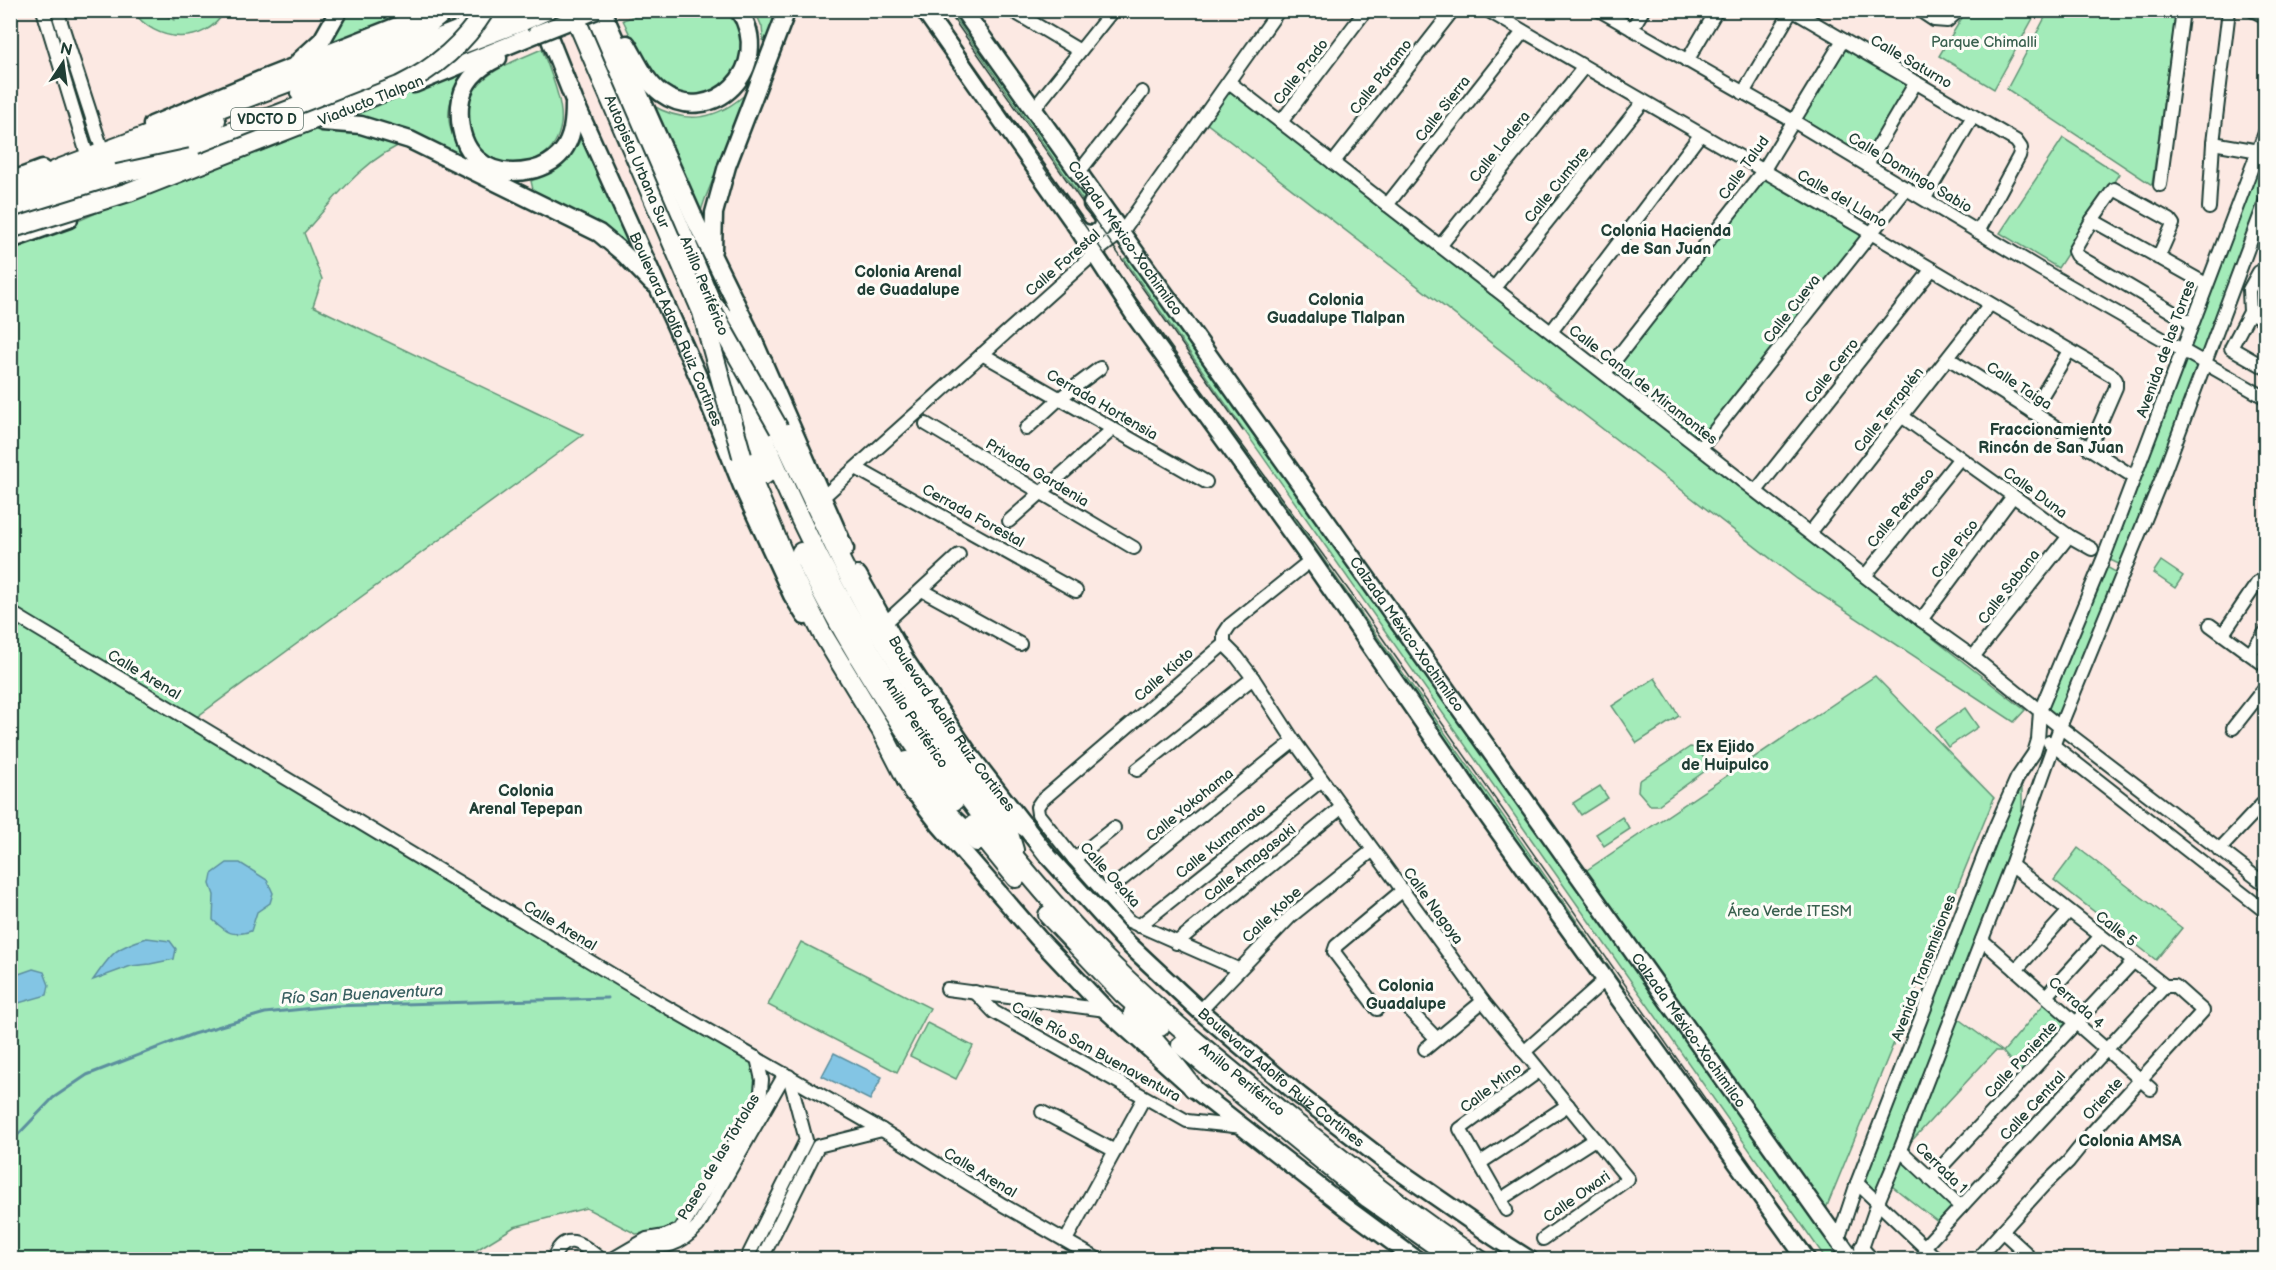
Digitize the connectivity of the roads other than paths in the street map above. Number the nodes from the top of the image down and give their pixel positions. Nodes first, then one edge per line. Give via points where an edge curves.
1 (43, 10) edge
2 (57, 10) edge
3 (339, 10) edge
4 (438, 10) edge
5 (446, 10) edge
6 (485, 10) edge
7 (547, 10) edge
8 (566, 10) edge
9 (572, 10) edge
10 (582, 10) edge
11 (739, 10) edge
12 (787, 10) edge
13 (924, 10) edge
14 (963, 10) edge
15 (1011, 10) edge
16 (1113, 10) edge
17 (1279, 10) edge
18 (1366, 10) edge
19 (1453, 10) edge
20 (1486, 10) edge
21 (1599, 10) edge
22 (1643, 10) edge
23 (1717, 10) edge
24 (1792, 10) edge
25 (1919, 10) edge
26 (1959, 10) edge
27 (2183, 10) edge
28 (2229, 10) edge
29 (2252, 10) edge
30 (598, 11) edge
31 (2265, 17) edge
32 (527, 23) edge
33 (1632, 29) junction
34 (1523, 32) junction
35 (1844, 40) junction
36 (1080, 51) junction
37 (1688, 61) junction
38 (1584, 67) junction
39 (288, 76) junction
40 (1229, 82) junction
41 (1916, 82) junction
42 (1142, 92) dead end
43 (1743, 93) junction
44 (574, 100) junction
45 (1643, 102) junction
46 (1033, 110) junction
47 (1973, 116) junction
48 (322, 122) junction
49 (1281, 122) junction
50 (1795, 122) junction
51 (2265, 130) edge
52 (1700, 135) junction
53 (2213, 142) junction
54 (94, 149) junction
55 (236, 149) junction
56 (2261, 151) edge
57 (1333, 163) junction
58 (1867, 165) junction
59 (116, 168) junction
60 (1763, 171) junction
61 (520, 172) junction
62 (1080, 173) junction
63 (12, 184) edge
64 (2160, 184) dead end
65 (1907, 188) junction
66 (528, 198) junction
67 (1925, 198) junction
68 (2265, 200) edge
69 (10, 204) edge
70 (110, 204) junction
71 (1387, 205) junction
72 (2209, 208) dead end
73 (10, 216) edge
74 (2092, 220) junction
75 (10, 230) edge
76 (1079, 230) junction
77 (1122, 232) junction
78 (1978, 232) junction
79 (1871, 233) junction
80 (10, 240) edge
81 (1440, 246) junction
82 (1095, 253) junction
83 (2158, 258) junction
84 (716, 262) junction
85 (1932, 269) junction
86 (2265, 275) edge
87 (2234, 282) junction
88 (2206, 284) junction
89 (1494, 288) junction
90 (2248, 290) junction
91 (666, 302) junction
92 (1990, 304) junction
93 (708, 308) junction
94 (2250, 312) junction
95 (2265, 321) edge
96 (2191, 323) junction
97 (1551, 332) junction
98 (2181, 349) junction
99 (2069, 351) junction
100 (982, 354) junction
101 (1948, 358) junction
102 (763, 362) junction
103 (2204, 362) junction
104 (1100, 368) dead end
105 (2265, 368) edge
106 (1605, 374) junction
107 (1060, 398) junction
108 (2265, 398) edge
109 (2032, 412) junction
110 (1903, 417) junction
111 (926, 424) dead end
112 (1026, 429) dead end
113 (1113, 429) junction
114 (1701, 448) junction
115 (2090, 449) junction
116 (1960, 458) junction
117 (856, 468) junction
118 (2134, 477) junction
119 (1206, 482) dead end
120 (1756, 491) junction
121 (1040, 492) junction
122 (2013, 496) junction
123 (822, 498) junction
124 (1009, 521) dead end
125 (1810, 533) junction
126 (2069, 536) junction
127 (1134, 548) dead end
128 (2092, 549) dead end
129 (959, 555) dead end
130 (1311, 560) junction
131 (1865, 576) junction
132 (2258, 582) dead end
133 (922, 590) junction
134 (1076, 591) dead end
135 (10, 612) edge
136 (1921, 620) junction
137 (885, 623) junction
138 (2210, 625) dead end
139 (2265, 631) edge
140 (2223, 634) junction
141 (1020, 644) dead end
142 (1224, 644) junction
143 (2250, 654) junction
144 (1973, 657) junction
145 (2265, 666) edge
146 (1253, 678) junction
147 (2265, 686) edge
148 (2040, 711) junction
149 (2060, 727) junction
150 (2234, 728) dead end
151 (881, 730) junction
152 (2038, 734) junction
153 (1294, 741) junction
154 (2053, 746) junction
155 (964, 765) junction
156 (2023, 769) junction
157 (1137, 770) dead end
158 (2042, 776) junction
159 (1322, 780) junction
160 (913, 792) junction
161 (2265, 800) edge
162 (1342, 807) junction
163 (1032, 820) junction
164 (1114, 828) dead end
165 (1373, 850) junction
166 (2219, 850) junction
167 (1007, 858) junction
168 (1074, 859) junction
169 (2011, 865) junction
170 (2265, 885) edge
171 (1403, 890) junction
172 (1105, 892) junction
173 (2069, 911) junction
174 (2265, 912) edge
175 (1139, 926) junction
176 (2101, 936) junction
177 (1982, 940) junction
178 (1176, 943) junction
179 (2133, 962) junction
180 (1238, 969) junction
181 (2016, 970) junction
182 (1606, 979) junction
183 (2165, 986) junction
184 (947, 989) dead end
185 (975, 992) junction
186 (1122, 993) junction
187 (2046, 996) junction
188 (1483, 1001) junction
189 (1377, 1009) dead end
190 (1106, 1010) junction
191 (1200, 1011) junction
192 (2203, 1011) joint
193 (1411, 1012) dead end
194 (2076, 1023) junction
195 (1437, 1039) junction
196 (1425, 1049) dead end
197 (2106, 1050) junction
198 (1524, 1052) junction
199 (757, 1058) junction
200 (1539, 1071) junction
201 (787, 1075) junction
202 (2140, 1080) junction
203 (1193, 1088) junction
204 (2151, 1089) dead end
205 (1144, 1098) junction
206 (1568, 1105) junction
207 (1042, 1112) dead end
208 (1245, 1128) junction
209 (882, 1130) junction
210 (1595, 1139) junction
211 (806, 1140) junction
212 (818, 1146) junction
213 (1116, 1150) junction
214 (1900, 1150) junction
215 (1480, 1163) junction
216 (794, 1164) junction
217 (807, 1170) junction
218 (1628, 1179) joint
219 (1930, 1179) junction
220 (1857, 1183) junction
221 (1878, 1202) junction
222 (1960, 1208) junction
223 (2002, 1231) junction
224 (1543, 1239) dead end
225 (1066, 1240) junction
226 (1838, 1240) junction
227 (634, 1247) junction
228 (1924, 1247) junction
229 (2026, 1254) dead end
230 (1857, 1255) edge
231 (553, 1260) edge
232 (602, 1260) edge
233 (611, 1260) edge
234 (746, 1260) edge
235 (760, 1260) edge
236 (1099, 1260) edge
237 (1417, 1260) edge
238 (1456, 1260) edge
239 (1480, 1260) edge
240 (1530, 1260) edge
241 (1808, 1260) edge
242 (1874, 1260) edge
243 (1938, 1260) edge
244 (1976, 1260) edge

1 - 54 street
2 - 54 street
3 - 39 main road via 322,40
4 - 39 main road
5 - 39 highway via 406,38
6 - 55 highway, bridge via 462,41 414,78
7 - 32 highway, Viaducto Tlalpan / VDCTO D, bridge
8 - 167 highway, Anillo Periférico via 769,483 816,583 882,699 938,779
9 - 93 highway, Autopista Urbana Sur, bridge
10 - 93 highway, Autopista Urbana Sur, bridge
11 - 30 main road via 750,51 746,70 729,91 693,103 673,99 653,86 620,33
12 - 84 main road via 720,190 713,224
13 - 76 main road
14 - 46 main road, Calzada México-Xochimilco
15 - 36 street
16 - 36 street
17 - 40 street, Calle Forestal
18 - 49 street, Calle Prado
19 - 57 street, Calle Páramo
20 - 34 street, Calle del Llano
21 - 33 street, Calle Domingo Sabio
22 - 33 street
23 - 37 street
24 - 35 street, Calle Saturno
24 - 43 street
25 - 26 street via 1934,20 1947,21
27 - 64 street
28 - 53 street
29 - 31 street
30 - 32 main road, Viaducto Tlalpan, bridge
30 - 84 main road, Boulevard Adolfo Ruiz Cortines
30 - 93 highway, Anillo Periférico
32 - 44 main road, Boulevard Adolfo Ruiz Cortines
32 - 48 main road, Viaducto Tlalpan
32 - 61 main road via 518,48 486,64 466,83 460,111 460,131 473,156 492,169
32 - 69 highway, Viaducto Tlalpan / VDCTO D
32 - 73 highway, Viaducto Tlalpan / VDCTO D
33 - 37 street, Calle Domingo Sabio
34 - 38 street, Calle del Llano
34 - 71 street, Calle Sierra
35 - 41 street, Calle Saturno
35 - 50 street, Calle Talud
36 - 46 street
37 - 43 street, Calle Domingo Sabio
38 - 45 street, Calle del Llano
38 - 81 street, Calle Ladera
39 - 54 main road
39 - 59 highway via 189,134
39 - 63 highway
40 - 49 street, Calle Canal de Miramontes
40 - 77 street, Calle Forestal
41 - 47 street, Calle Saturno
41 - 58 street
42 - 62 street
43 - 50 street, Calle Domingo Sabio
44 - 61 main road via 574,122 562,153 537,168
44 - 91 main road, Boulevard Adolfo Ruiz Cortines
45 - 52 street, Calle del Llano
45 - 89 street, Calle Cumbre
46 - 62 main road, Calzada México-Xochimilco
47 - 67 street
47 - 78 street, Calle Saturno via 2016,141 2021,148
48 - 66 main road via 361,125 410,140
48 - 70 main road, Viaducto Tlalpan
49 - 57 street, Calle Canal de Miramontes
50 - 58 street, Calle Domingo Sabio
50 - 60 street, Calle Talud
51 - 56 street, Avenida de las Torres
52 - 60 street, Calle del Llano
52 - 97 street
53 - 56 street
53 - 72 street
54 - 63 main road
55 - 59 highway, bridge
55 - 75 highway, bridge via 106,200
56 - 88 street, Avenida de las Torres
57 - 71 street, Calle Canal de Miramontes
58 - 65 street, Calle Domingo Sabio
59 - 69 highway
59 - 73 highway
60 - 79 street, Calle del Llano
60 - 106 street, Calle Talud
61 - 66 main road
62 - 76 main road via 1084,192 1103,222 1092,235
62 - 77 main road, Calzada México-Xochimilco
65 - 67 street, Calle Domingo Sabio
65 - 79 street, Calle Cueva
66 - 91 main road via 599,233 647,276
67 - 78 street, Calle Domingo Sabio
68 - 87 street
70 - 73 highway
70 - 80 main road, Viaducto Tlalpan
71 - 81 street, Calle Canal de Miramontes
74 - 83 street
74 - 83 street via 2111,191 2118,190 2173,224
74 - 96 street via 2074,250 2076,255
76 - 82 main road
77 - 82 street, Calle Forestal
77 - 226 main road, Calzada México-Xochimilco
78 - 98 street, Calle Domingo Sabio
79 - 85 street, Calle del Llano
79 - 114 street, Calle Cueva
81 - 89 street, Calle Canal de Miramontes
82 - 100 street, Calle Forestal
82 - 130 main road via 1135,316
83 - 88 street
84 - 102 main road, Boulevard Adolfo Ruiz Cortines
85 - 92 street, Calle del Llano
85 - 120 street, Calle Cerro
86 - 90 street via 2259,272
87 - 90 street
87 - 103 street
88 - 96 street, Avenida de las Torres
89 - 97 street, Calle Canal de Miramontes
90 - 94 street
91 - 160 main road, Boulevard Adolfo Ruiz Cortines via 792,595
92 - 99 street, Calle del Llano
92 - 101 street, Calle Terraplén
93 - 102 highway
93 - 151 highway, bridge via 742,456 791,572 822,633
93 - 155 highway, bridge via 790,450 870,616
93 - 167 highway, Anillo Periférico via 777,472 847,613 912,721
94 - 95 street
94 - 105 street via 2231,348
96 - 98 street, Avenida de las Torres
97 - 106 street, Calle Canal de Miramontes
98 - 103 street, Calle Domingo Sabio
98 - 118 street, Avenida de las Torres
99 - 109 street
99 - 115 street, Calle del Llano via 2116,380
100 - 107 street, Cerrada Hortensia
100 - 117 street, Calle Forestal
101 - 109 street, Calle Taiga
101 - 110 street, Calle Terraplén
102 - 123 main road, Boulevard Adolfo Ruiz Cortines
103 - 108 street, Calle Domingo Sabio
103 - 149 street via 2156,494
104 - 107 street
106 - 114 street, Calle Canal de Miramontes
107 - 112 street
107 - 113 street, Cerrada Hortensia
109 - 115 street, Calle Taiga
110 - 116 street, Calle Duna
110 - 125 street, Calle Terraplén
111 - 121 street, Privada Gardenia
113 - 119 street, Cerrada Hortensia
113 - 121 street
114 - 120 street, Calle Canal de Miramontes
115 - 118 street, Calle Taiga
116 - 122 street, Calle Duna
116 - 131 street, Calle Peñasco
117 - 123 street, Calle Forestal
117 - 134 street, Cerrada Forestal
118 - 148 street, Avenida de las Torres
120 - 125 street, Calle Canal de Miramontes
121 - 124 street
121 - 127 street, Privada Gardenia
122 - 126 street, Calle Duna
122 - 136 street, Calle Pico
123 - 137 main road, Boulevard Adolfo Ruiz Cortines via 850,561
125 - 131 street, Calle Canal de Miramontes
126 - 128 street, Calle Duna
126 - 144 street, Calle Sabana
129 - 133 street
130 - 142 street, Calle Kioto via 1230,625 1224,634
130 - 182 main road
131 - 136 street, Calle Canal de Miramontes
132 - 140 street
133 - 137 street
133 - 141 street
135 - 199 street, Calle Arenal via 640,992
136 - 144 street, Calle Canal de Miramontes
137 - 163 main road, Boulevard Adolfo Ruiz Cortines via 964,746
138 - 140 street
139 - 143 street
140 - 143 street
142 - 146 street, Calle Nagoya
142 - 163 street, Calle Kioto via 1041,801
143 - 145 street
144 - 148 street, Calle Canal de Miramontes
146 - 153 street, Calle Nagoya
146 - 157 street
147 - 150 street
148 - 149 street, Calle Canal de Miramontes
148 - 152 street, Avenida Transmisiones
149 - 154 street
149 - 166 street, Calle Canal de Miramontes
151 - 160 highway
151 - 167 highway via 946,812 976,841
152 - 154 street
152 - 156 street, Avenida Transmisiones via 2034,753
153 - 159 street, Calle Nagoya
153 - 172 street, Calle Yokohama
154 - 158 street
154 - 174 street
155 - 163 highway via 1002,807
155 - 167 highway via 1007,827 1012,841
156 - 158 street via 2033,767
156 - 220 street, Avenida Transmisiones via 2008,794
158 - 169 street
159 - 162 street, Calle Nagoya
159 - 175 street, Calle Kumamoto
160 - 190 main road, Boulevard Adolfo Ruiz Cortines via 1038,938
161 - 166 street
162 - 165 street, Calle Nagoya
162 - 178 street, Calle Amagasaki
163 - 168 street, Calle Osaka
163 - 191 main road, Boulevard Adolfo Ruiz Cortines via 1047,855 1123,939
164 - 168 street
165 - 171 street, Calle Nagoya
165 - 180 street, Calle Kobe via 1291,915
166 - 170 street, Calle Canal de Miramontes
167 - 186 highway, Anillo Periférico via 1066,936
167 - 239 highway, Anillo Periférico via 1110,963 1195,1041 1390,1197
168 - 172 street, Calle Osaka
169 - 173 street, Calle 5
169 - 177 street
171 - 188 street, Calle Nagoya
171 - 189 street via 1336,946 1334,952
172 - 175 street, Calle Osaka via 1129,921
173 - 176 street, Calle 5
173 - 181 street
175 - 178 street, Calle Osaka
176 - 179 street, Calle 5
176 - 187 street
177 - 181 street, Cerrada 4
177 - 214 street
178 - 180 street, Calle Osaka
179 - 183 street, Calle 5
179 - 194 street, Calle Poniente
180 - 191 street, Calle Kobe
181 - 187 street, Cerrada 4
182 - 198 street
182 - 241 main road
183 - 192 street, Calle 5 via 2175,986
183 - 197 street, Calle Central
184 - 185 street
185 - 190 street
185 - 205 street, Calle Río San Buenaventura via 994,1012
186 - 203 highway via 1138,1021
186 - 238 highway, Anillo Periférico via 1368,1198
187 - 194 street, Cerrada 4
188 - 195 street
188 - 198 street, Calle Nagoya
190 - 203 main road, Boulevard Adolfo Ruiz Cortines
191 - 240 main road, Boulevard Adolfo Ruiz Cortines via 1386,1162
192 - 202 street, Oriente
193 - 195 street
194 - 197 street, Cerrada 4
194 - 219 street, Calle Poniente
195 - 196 street
197 - 202 street, Cerrada 4
197 - 222 street, Calle Central
198 - 200 street, Calle Nagoya
199 - 201 street, Calle Arenal
199 - 227 street, Paseo de las Tórtolas via 762,1080 760,1102 680,1230
200 - 206 street, Calle Nagoya
200 - 215 street, Calle Mino via 1460,1129
201 - 209 street, Calle Arenal
201 - 211 street
201 - 227 street, Paseo de las Tórtolas via 698,1226 685,1240 669,1246
202 - 204 street, Cerrada 4
202 - 223 street, Oriente
203 - 208 main road, Boulevard Adolfo Ruiz Cortines
205 - 208 street, Calle Río San Buenaventura via 1187,1121
205 - 213 street
206 - 210 street, Calle Nagoya
206 - 215 street
207 - 213 street
208 - 237 main road, Boulevard Adolfo Ruiz Cortines
209 - 212 street
209 - 225 street, Calle Arenal
210 - 215 street via 1504,1204
210 - 218 street, Calle Nagoya
211 - 212 street via 811,1147
211 - 216 street
212 - 217 street
213 - 225 street
214 - 219 street, Cerrada 1
214 - 221 street
216 - 217 street via 802,1164
216 - 234 street
217 - 235 street
218 - 224 street, Calle Owari
219 - 222 street, Cerrada 1
220 - 221 street
220 - 226 street, Avenida Transmisiones
221 - 228 street
221 - 230 street
222 - 228 street, Calle Central
223 - 229 street
223 - 244 street, Oriente
225 - 236 street, Calle Arenal
226 - 230 main road, Calzada México-Xochimilco
227 - 233 street, Paseo de las Tórtolas
228 - 243 street
230 - 242 street
231 - 232 street via 558,1248 568,1241 585,1246

